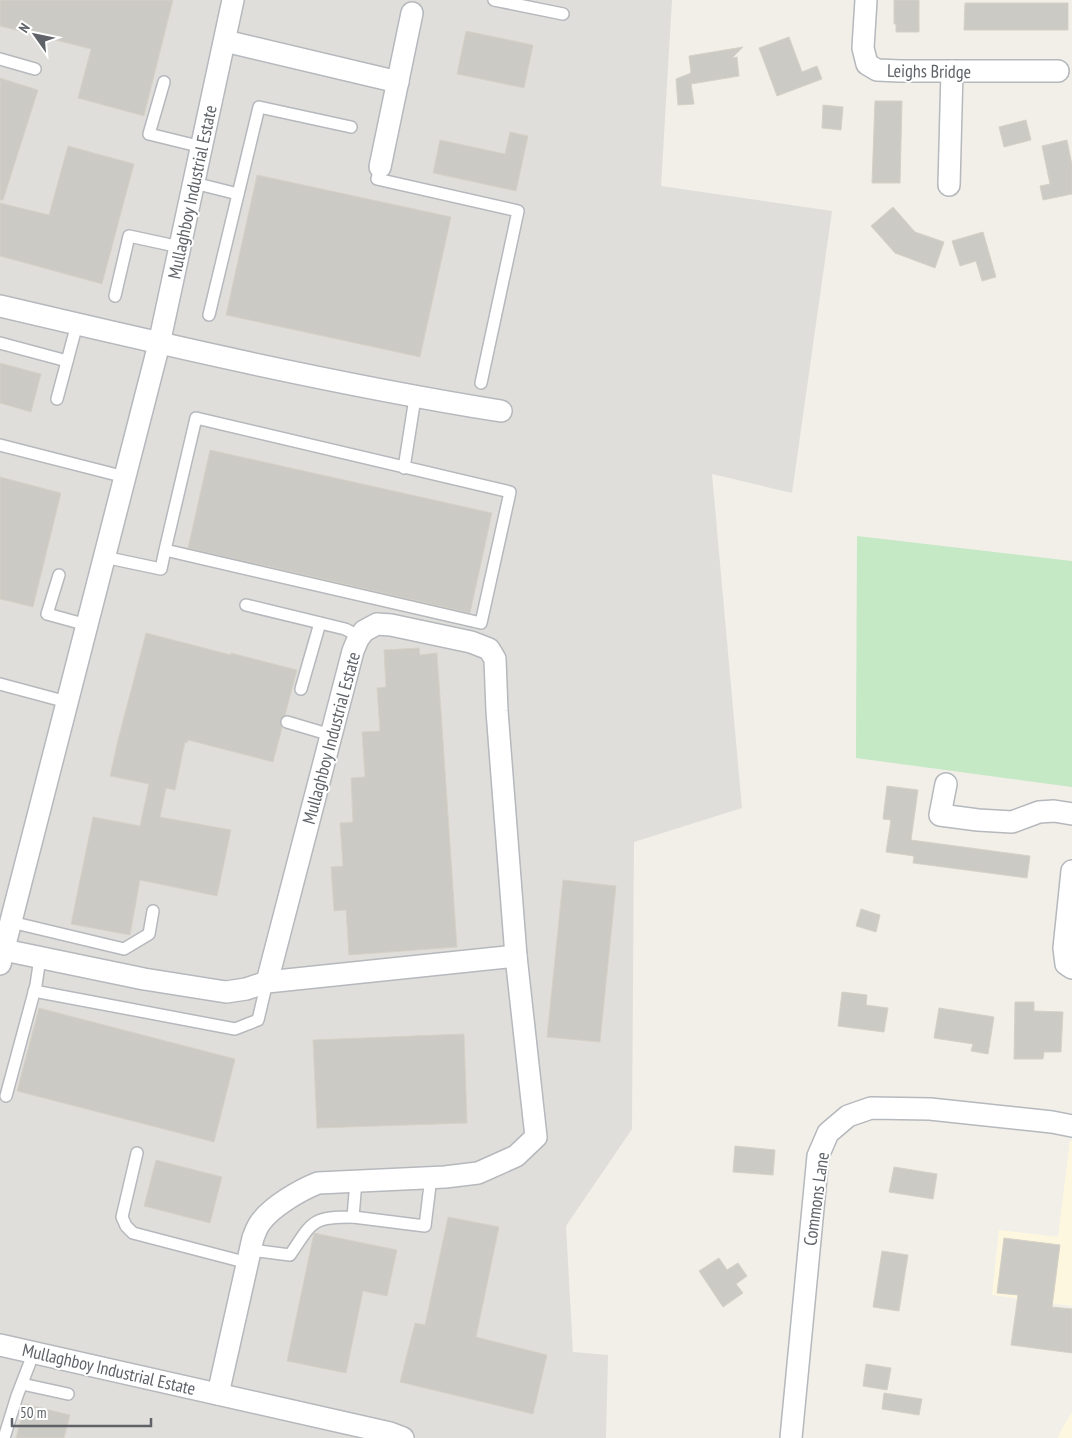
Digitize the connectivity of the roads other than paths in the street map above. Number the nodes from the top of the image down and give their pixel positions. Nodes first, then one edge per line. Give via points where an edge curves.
1 (233, 0) edge
2 (494, 0) edge
3 (866, 0) edge
4 (414, 6) edge
5 (562, 14) dead end
6 (225, 41) junction
7 (0, 59) edge
8 (36, 69) dead end
9 (952, 71) junction
10 (1058, 71) dead end
11 (164, 82) dead end
12 (398, 82) junction
13 (351, 127) dead end
14 (202, 147) junction
15 (380, 166) joint
16 (194, 183) junction
17 (950, 185) dead end
18 (238, 194) junction
19 (180, 247) junction
20 (115, 296) dead end
21 (0, 306) edge
22 (209, 315) dead end
23 (77, 324) junction
24 (0, 343) edge
25 (159, 344) junction
26 (67, 361) junction
27 (481, 383) dead end
28 (57, 398) dead end
29 (415, 398) junction
30 (502, 412) dead end
31 (0, 445) edge
32 (404, 468) junction
33 (125, 477) junction
34 (165, 550) junction
35 (104, 557) junction
36 (59, 574) dead end
37 (246, 605) dead end
38 (320, 623) junction
39 (87, 625) junction
40 (359, 636) junction
41 (0, 684) edge
42 (302, 689) dead end
43 (67, 702) junction
44 (287, 722) dead end
45 (332, 735) junction
46 (946, 784) dead end
47 (1072, 814) edge
48 (1072, 871) edge
49 (153, 911) dead end
50 (11, 922) junction
51 (516, 956) junction
52 (2, 957) edge
53 (40, 958) junction
54 (1072, 968) edge
55 (267, 982) junction
56 (34, 991) junction
57 (6, 1096) dead end
58 (1062, 1124) edge
59 (137, 1153) dead end
60 (431, 1178) junction
61 (356, 1181) junction
62 (353, 1217) junction
63 (249, 1256) junction
64 (0, 1345) edge
65 (34, 1352) junction
66 (22, 1384) junction
67 (68, 1394) dead end
68 (218, 1394) junction
69 (4, 1438) edge
70 (403, 1438) edge
71 (791, 1438) edge

1 - 6 street, Mullaghboy Industrial Estate
2 - 5 lane
3 - 9 street, Leighs Bridge via 863,48 867,64 877,70 900,72
4 - 12 street
6 - 12 street
6 - 14 street, Mullaghboy Industrial Estate
7 - 8 lane
9 - 10 street, Leighs Bridge
9 - 17 street
11 - 14 lane via 150,134
12 - 15 street
13 - 18 lane via 259,107
14 - 16 street, Mullaghboy Industrial Estate
15 - 27 lane via 376,178 518,211
16 - 18 lane
16 - 19 street, Mullaghboy Industrial Estate
18 - 22 lane
19 - 20 lane via 129,236
19 - 25 street, Mullaghboy Industrial Estate
21 - 23 street
23 - 25 street
23 - 26 lane
24 - 26 lane
25 - 29 street
25 - 33 street, Mullaghboy Industrial Estate
26 - 28 lane
29 - 30 street
29 - 32 lane
31 - 33 lane
32 - 34 lane via 196,418
32 - 34 lane via 510,492 481,622
33 - 35 street, Mullaghboy Industrial Estate
34 - 35 lane via 161,569
35 - 39 street, Mullaghboy Industrial Estate
36 - 39 lane via 47,614
37 - 38 lane
38 - 40 lane
38 - 42 lane
39 - 43 street, Mullaghboy Industrial Estate
40 - 45 street, Mullaghboy Industrial Estate
40 - 51 street, Mullaghboy Industrial Estate via 377,624 391,625 471,642 489,649 494,659
41 - 43 lane
43 - 50 street, Mullaghboy Industrial Estate
44 - 45 lane
45 - 55 street, Mullaghboy Industrial Estate
46 - 47 street via 940,815 1012,822 1039,812
48 - 54 street via 1064,948 1066,964
49 - 50 lane via 149,934 124,949
50 - 52 street, Mullaghboy Industrial Estate
51 - 55 street, Mullaghboy Industrial Estate
51 - 60 street, Mullaghboy Industrial Estate via 536,1137 516,1156 478,1173
52 - 53 street, Mullaghboy Industrial Estate
53 - 55 street, Mullaghboy Industrial Estate via 226,992
53 - 56 lane
55 - 56 lane via 258,1020 234,1029
56 - 57 lane
58 - 71 street, Commons Lane via 930,1109 871,1108 848,1116 828,1132 818,1156
59 - 63 lane via 122,1217 126,1226 134,1233
60 - 61 street, Mullaghboy Industrial Estate
60 - 62 lane via 425,1226
61 - 62 lane
61 - 63 street, Mullaghboy Industrial Estate via 318,1183 278,1205 260,1223
62 - 63 lane via 327,1217 310,1225 290,1255
63 - 68 street, Mullaghboy Industrial Estate
64 - 65 street, Mullaghboy Industrial Estate
65 - 66 lane
65 - 68 street, Mullaghboy Industrial Estate
66 - 67 lane
66 - 69 lane
68 - 70 street, Mullaghboy Industrial Estate

